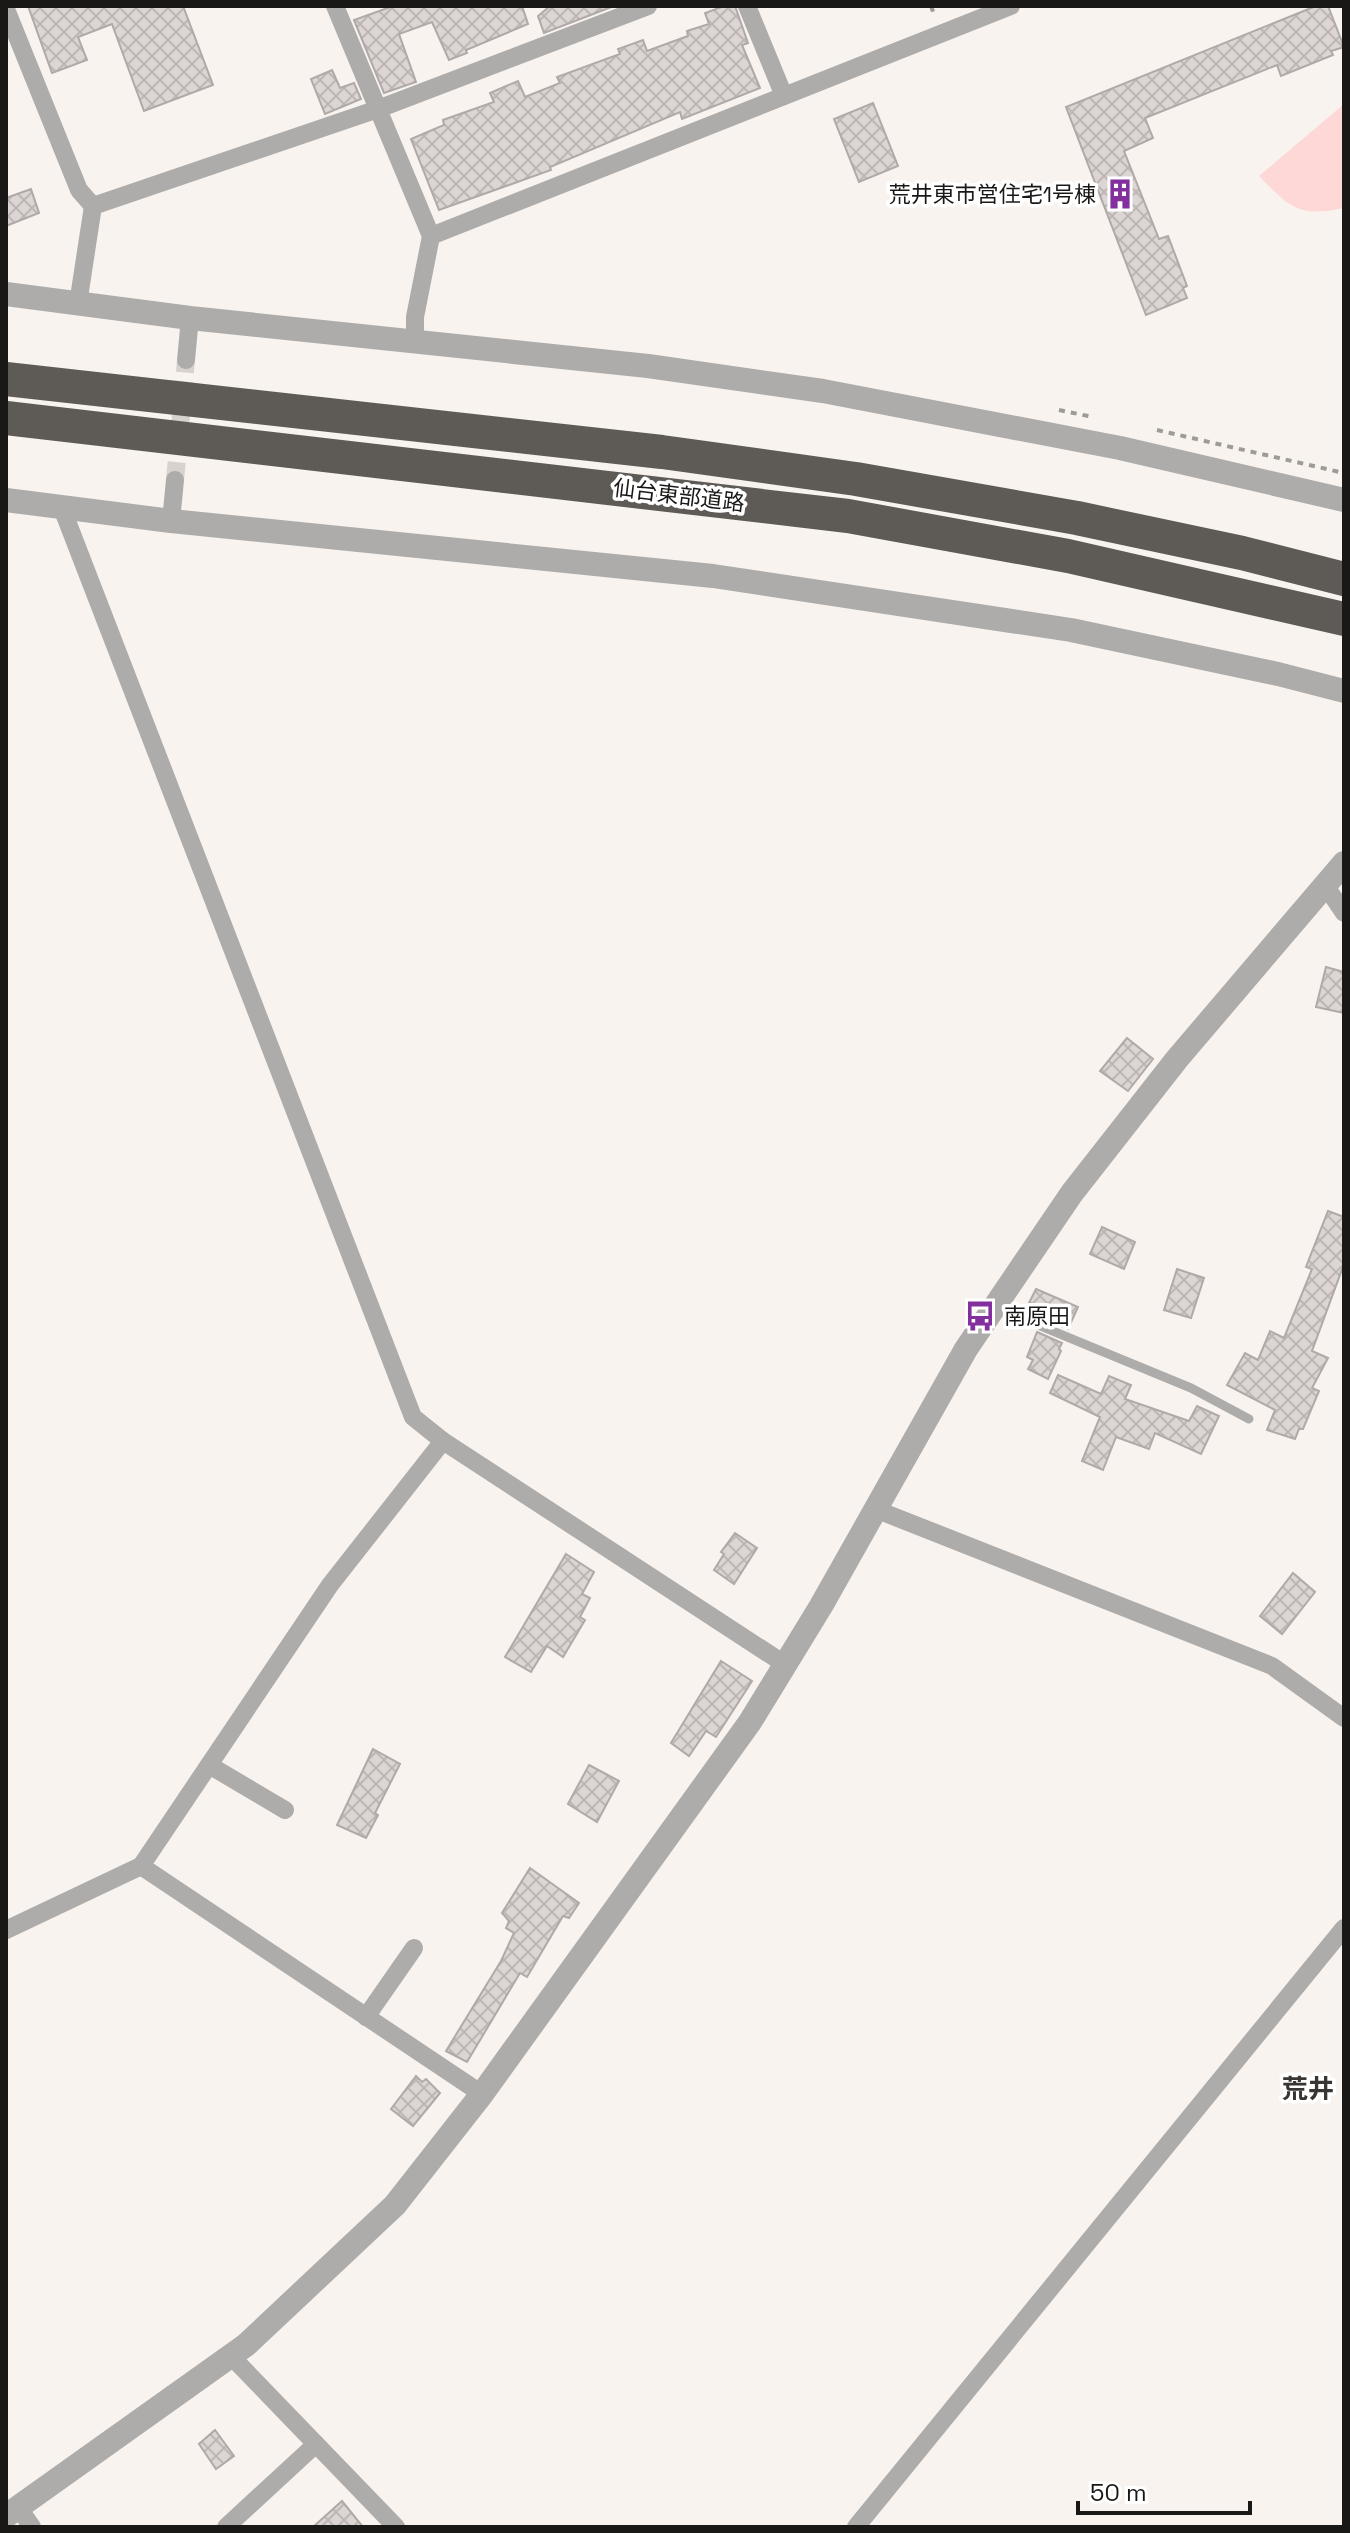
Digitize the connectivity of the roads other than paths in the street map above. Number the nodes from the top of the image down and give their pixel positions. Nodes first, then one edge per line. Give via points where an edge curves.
1 (335, 6) edge
2 (648, 6) edge
3 (747, 6) edge
4 (1011, 6) edge
5 (6, 9) edge
6 (784, 96) junction
7 (378, 109) junction
8 (93, 206) junction
9 (431, 236) junction
10 (6, 294) edge
11 (78, 304) junction
12 (190, 318) junction
13 (415, 341) junction
14 (186, 360) tunnel mouth
15 (6, 379) edge
16 (6, 418) edge
17 (175, 480) tunnel mouth
18 (6, 500) edge
19 (1344, 500) edge
20 (62, 508) junction
21 (171, 521) junction
22 (1344, 579) edge
23 (1344, 619) edge
24 (1344, 691) edge
25 (1344, 863) edge
26 (1325, 885) junction
27 (1344, 913) edge
28 (994, 1307) junction
29 (1249, 1419) dead end
30 (443, 1441) junction
31 (875, 1509) junction
32 (786, 1665) junction
33 (1344, 1718) edge
34 (209, 1765) junction
35 (285, 1810) dead end
36 (141, 1866) junction
37 (1344, 1928) edge
38 (6, 1930) edge
39 (414, 1948) dead end
40 (366, 2017) junction
41 (482, 2094) junction
42 (231, 2356) junction
43 (316, 2444) junction
44 (12, 2512) edge
45 (32, 2527) edge
46 (226, 2527) edge
47 (396, 2527) edge
48 (856, 2527) edge

1 - 7 street
2 - 7 street
3 - 6 street
4 - 6 street
5 - 8 street via 79,190
6 - 9 street
7 - 8 street
7 - 9 street
8 - 11 street
9 - 13 street
10 - 11 street
11 - 12 street
12 - 13 street
12 - 14 street
13 - 19 street via 823,391 1120,448
15 - 22 highway, 仙台東部道路 via 662,452 856,479 1077,518
16 - 23 highway, 仙台東部道路 via 848,516 1068,556
17 - 21 street
18 - 20 street
20 - 21 street
20 - 30 street via 413,1417
21 - 24 street via 728,578 1071,630
25 - 26 street
26 - 27 street
26 - 28 street via 1125,1123
28 - 29 lane via 1191,1388
28 - 31 street
30 - 32 street
30 - 34 street via 330,1585
31 - 32 street
31 - 33 street via 1272,1666
32 - 41 street
34 - 35 street
34 - 36 street
36 - 38 street
36 - 40 street
37 - 48 street
39 - 40 street
40 - 41 street
41 - 42 street via 395,2205
42 - 43 street
42 - 44 street
43 - 46 street
43 - 47 street
44 - 45 street

